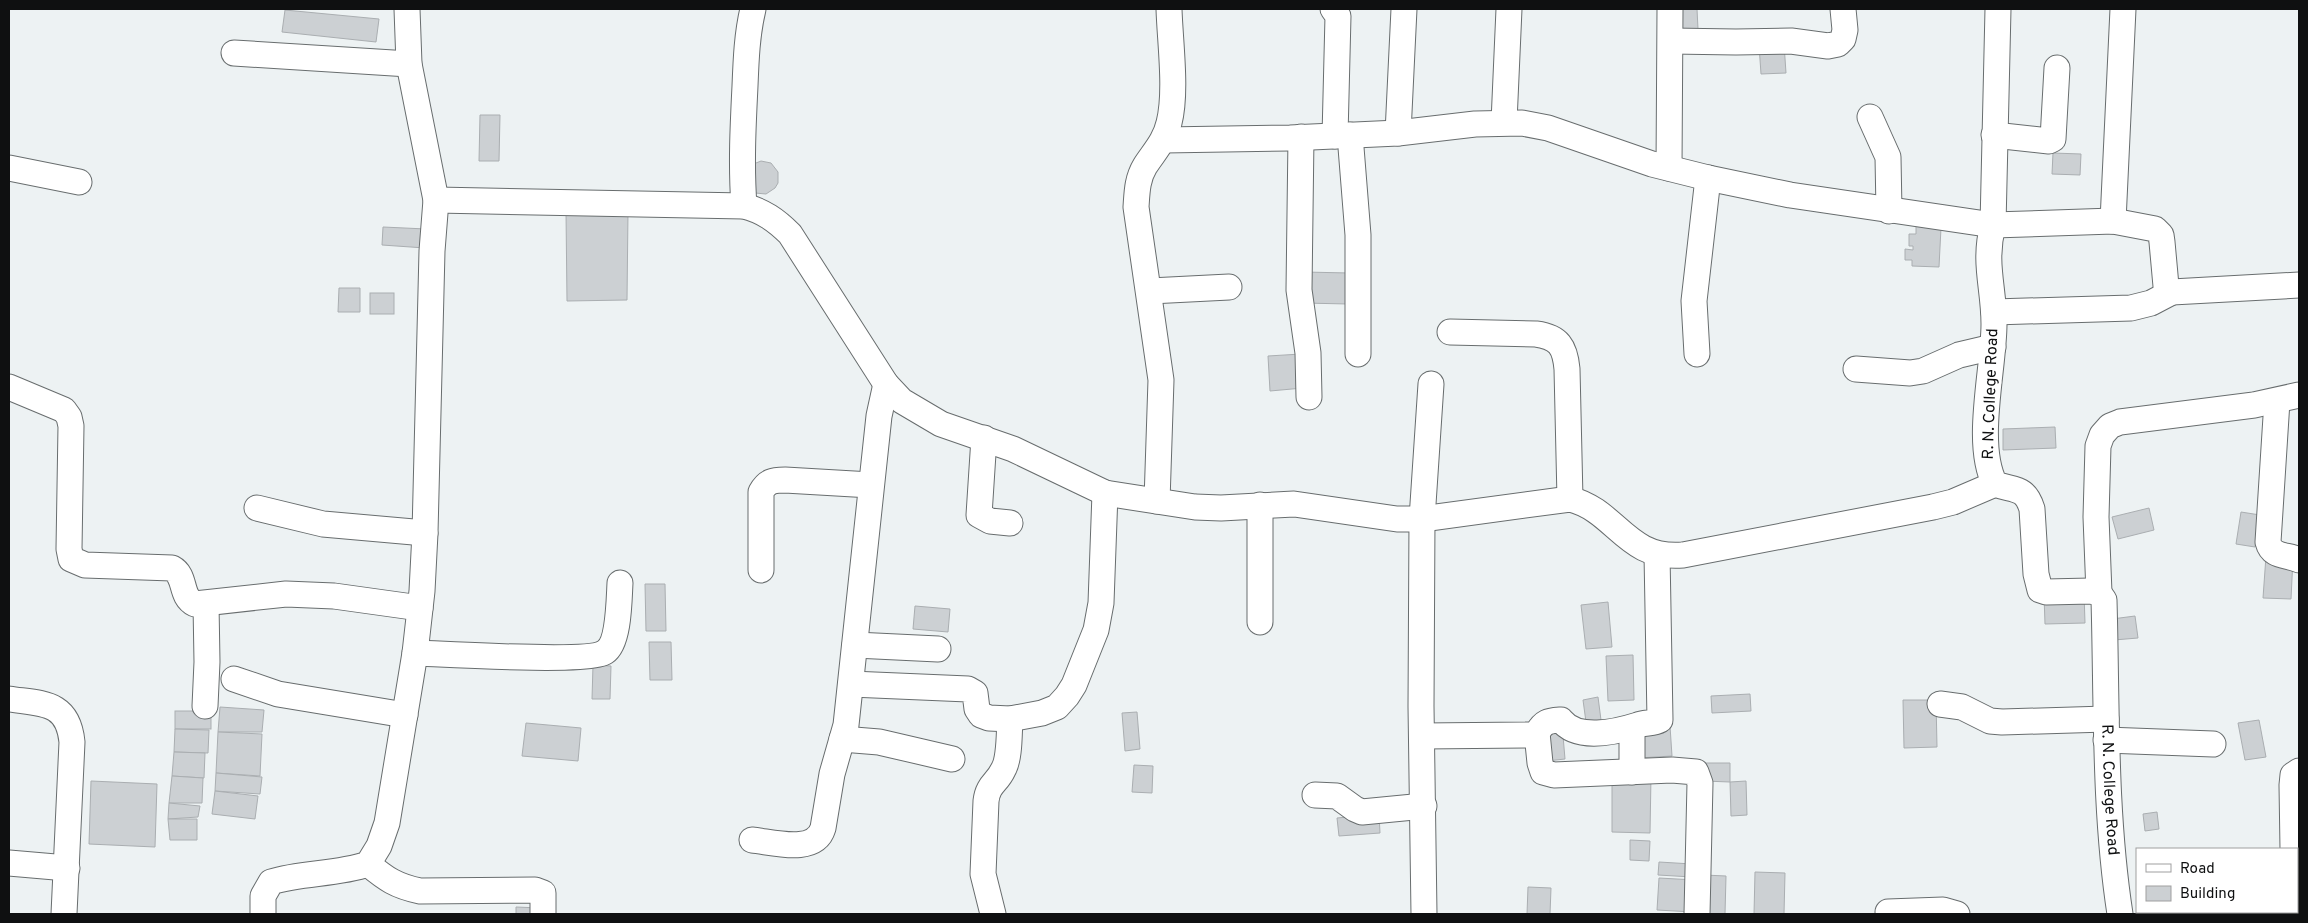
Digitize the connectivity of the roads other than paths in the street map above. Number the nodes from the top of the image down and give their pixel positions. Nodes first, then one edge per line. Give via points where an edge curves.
1 (407, 9) edge
2 (753, 9) edge
3 (1169, 9) edge
4 (1334, 9) edge
5 (1404, 9) edge
6 (1509, 9) edge
7 (1670, 9) edge
8 (1843, 9) edge
9 (1998, 9) edge
10 (2124, 9) edge
11 (1670, 40) junction
12 (234, 53) dead end
13 (409, 64) junction
14 (2056, 68) dead end
15 (1870, 117) dead end
16 (1504, 122) junction
17 (1398, 133) junction
18 (1342, 135) junction
19 (1994, 135) junction
20 (1301, 137) junction
21 (1164, 140) junction
22 (9, 168) edge
23 (1669, 168) junction
24 (1708, 178) junction
25 (79, 182) dead end
26 (436, 200) junction
27 (744, 206) junction
28 (1889, 211) junction
29 (2113, 221) junction
30 (1993, 225) junction
31 (2299, 285) edge
32 (1229, 287) dead end
33 (1150, 292) junction
34 (2172, 292) junction
35 (1994, 312) junction
36 (1450, 332) dead end
37 (1993, 348) junction
38 (1358, 354) dead end
39 (1697, 354) dead end
40 (1856, 369) dead end
41 (886, 384) junction
42 (1431, 384) dead end
43 (9, 387) edge
44 (1309, 397) dead end
45 (2288, 398) edge
46 (984, 438) junction
47 (1995, 484) junction
48 (871, 485) junction
49 (1105, 493) junction
50 (1570, 499) junction
51 (1157, 501) junction
52 (1260, 505) junction
53 (257, 508) dead end
54 (1422, 519) junction
55 (1010, 523) dead end
56 (425, 533) junction
57 (1657, 554) junction
58 (2299, 560) edge
59 (761, 570) dead end
60 (620, 583) dead end
61 (2099, 593) junction
62 (206, 604) junction
63 (420, 608) junction
64 (1260, 622) dead end
65 (855, 645) junction
66 (938, 649) dead end
67 (415, 653) junction
68 (234, 679) dead end
69 (851, 684) junction
70 (9, 699) edge
71 (1940, 704) dead end
72 (205, 706) dead end
73 (405, 715) junction
74 (1010, 719) junction
75 (1632, 728) junction
76 (2106, 729) junction
77 (1537, 733) junction
78 (1422, 736) junction
79 (842, 739) junction
80 (2213, 744) dead end
81 (952, 759) dead end
82 (2299, 771) edge
83 (1632, 772) junction
84 (1315, 795) dead end
85 (1424, 806) junction
86 (752, 840) dead end
87 (2293, 848) edge
88 (9, 863) edge
89 (368, 864) junction
90 (66, 868) junction
91 (1888, 912) dead end
92 (64, 914) edge
93 (263, 914) edge
94 (543, 914) edge
95 (993, 914) edge
96 (1424, 914) edge
97 (1697, 914) edge
98 (1957, 914) edge
99 (2120, 914) edge

1 - 13 street
2 - 27 street via 747,38 742,138
3 - 21 street via 1172,91 1170,122
4 - 18 street via 1338,16
5 - 17 street
6 - 16 street
7 - 11 street
8 - 11 street via 1843,39 1828,46 1791,41
9 - 19 street, R. N. College Road
10 - 29 street
11 - 23 street
12 - 13 street
13 - 26 street
14 - 19 street via 2053,139
15 - 28 street via 1888,157
16 - 17 street
16 - 23 street via 1548,128
17 - 18 street
18 - 20 street
18 - 38 street via 1358,235
19 - 30 street, R. N. College Road
20 - 21 street
20 - 44 street via 1299,290 1308,353
21 - 33 street via 1144,168 1137,186 1138,229
22 - 25 street
23 - 24 street
24 - 28 street
24 - 39 street via 1694,301
26 - 27 street
26 - 56 street
27 - 41 street via 762,211 790,234
28 - 30 street
29 - 30 street
29 - 34 street via 2155,229 2161,235 2166,286
30 - 35 street, R. N. College Road via 1987,257
31 - 34 street
32 - 33 street
33 - 51 street via 1161,380
34 - 35 street via 2151,304 2131,308
35 - 37 street, R. N. College Road
36 - 50 street via 1536,334 1549,336 1560,344 1567,369
37 - 40 street via 1959,355 1916,372
37 - 47 street, R. N. College Road via 1986,446 1990,474
41 - 46 street via 902,401 919,412 941,424
41 - 48 street via 878,416
42 - 54 street
43 - 62 street via 64,410 69,417 71,559 85,565 172,568 180,576 188,600
45 - 58 street via 2268,542 2274,553
45 - 61 street via 2120,422 2102,434 2098,446 2096,517
46 - 49 street
46 - 55 street via 979,515 990,521
47 - 57 street via 1933,507 1683,555
47 - 61 street, R. N. College Road via 2017,489 2029,500 2040,590
48 - 59 street via 785,480 766,483 761,492
48 - 65 street
49 - 51 street
49 - 74 street via 1101,603 1089,650 1074,685 1058,707 1042,714
50 - 54 street
50 - 57 street via 1583,502 1633,543
51 - 52 street via 1212,507
52 - 54 street via 1294,504 1380,518
52 - 64 street
53 - 56 street via 323,524
54 - 78 street
56 - 63 street
57 - 75 street via 1660,720
60 - 67 street via 615,633 612,645 605,653 554,656
61 - 76 street, R. N. College Road via 2104,600
62 - 63 street via 286,594 334,596
62 - 72 street
63 - 67 street
65 - 66 street
65 - 69 street
67 - 73 street
68 - 73 street via 278,694
69 - 74 street via 968,688 975,693 981,715
69 - 79 street
70 - 90 street via 53,706 71,727
71 - 76 street via 1962,706 1990,721
73 - 89 street via 387,823
74 - 95 street via 1006,764 990,786 986,801 983,874
75 - 77 street via 1575,732 1561,720 1542,724
75 - 83 street
76 - 80 street
76 - 99 street, R. N. College Road via 2112,855
77 - 78 street
77 - 83 street via 1544,772 1554,775
78 - 85 street
79 - 81 street via 879,742
79 - 86 street via 821,836 805,844
82 - 87 street via 2293,775 2292,785
83 - 97 street via 1696,772 1700,783
84 - 85 street via 1337,796 1362,812
85 - 96 street
88 - 90 street
89 - 93 street via 350,870 289,876 271,882 263,896
89 - 94 street via 388,881 420,891 535,890 542,893
90 - 92 street
91 - 98 street via 1943,910

